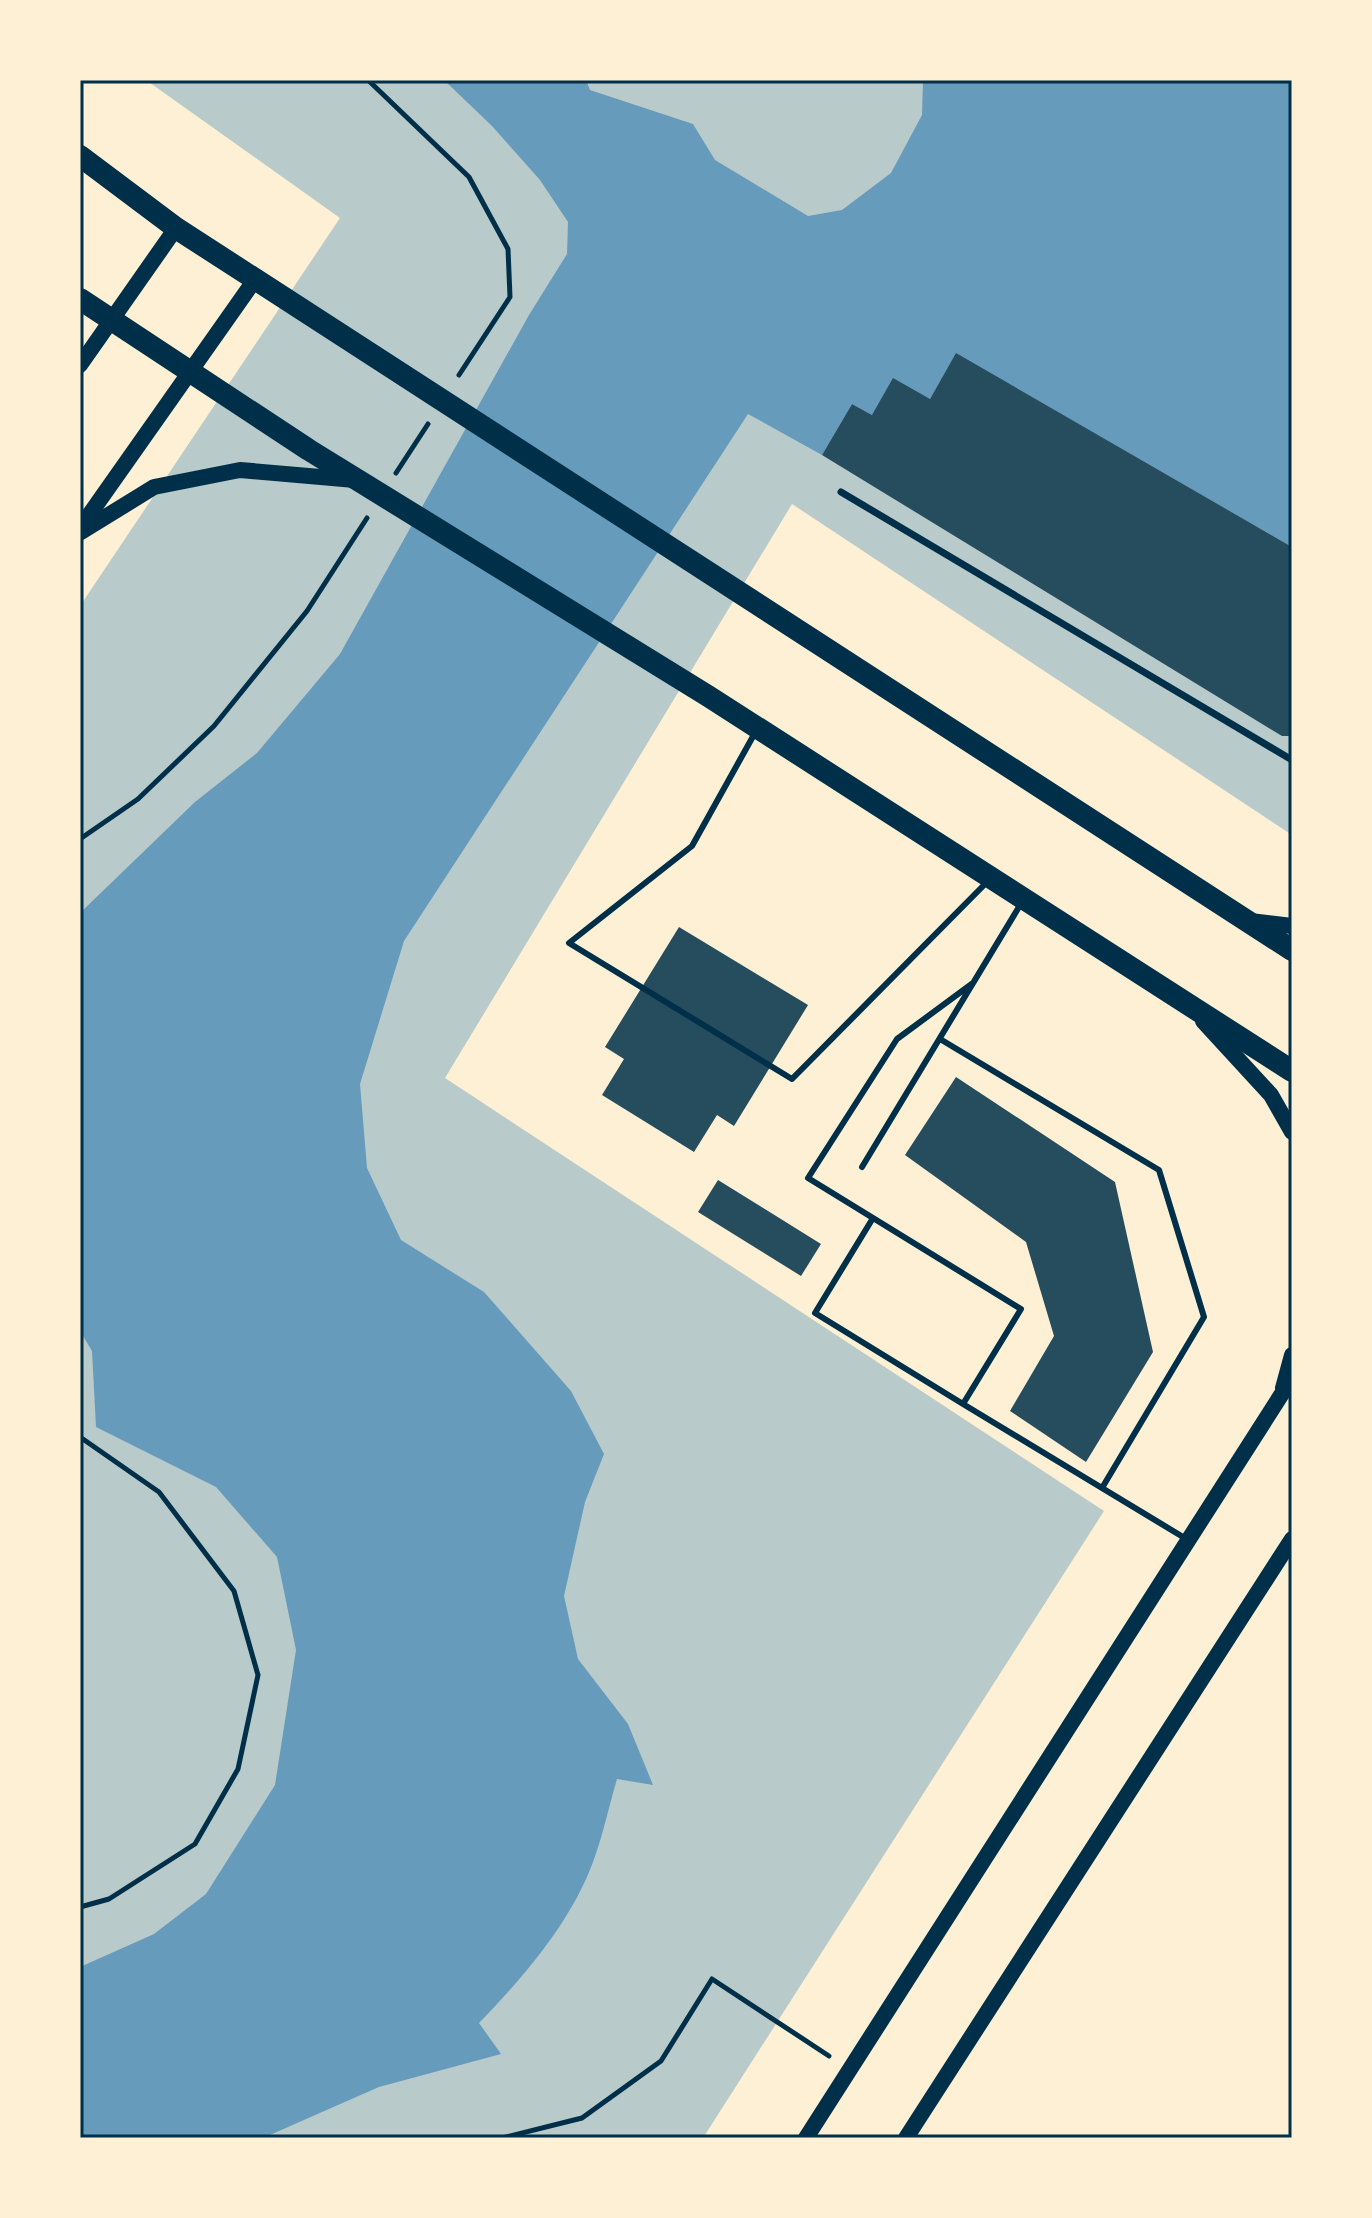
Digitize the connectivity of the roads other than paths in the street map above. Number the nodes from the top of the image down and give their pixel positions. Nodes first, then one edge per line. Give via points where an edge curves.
1 (80, 156) edge
2 (176, 228) junction
3 (256, 278) junction
4 (80, 299) edge
5 (110, 322) junction
6 (80, 365) edge
7 (189, 373) junction
8 (357, 480) junction
9 (841, 492) dead end
10 (80, 530) edge
11 (758, 728) junction
12 (1292, 760) edge
13 (991, 878) junction
14 (1024, 899) junction
15 (1247, 920) junction
16 (1292, 926) edge
17 (1292, 950) edge
18 (973, 983) junction
19 (1185, 1002) junction
20 (940, 1039) junction
21 (1292, 1071) edge
22 (1292, 1132) edge
23 (862, 1167) dead end
24 (873, 1218) junction
25 (1292, 1355) edge
26 (1292, 1378) edge
27 (1281, 1396) junction
28 (963, 1404) junction
29 (1102, 1488) junction
30 (1292, 1539) edge
31 (1189, 1541) junction
32 (806, 2138) edge
33 (906, 2138) edge

1 - 2 highway
2 - 3 highway
2 - 5 main road
3 - 7 main road
3 - 15 highway
4 - 5 highway
5 - 6 main road
5 - 7 highway
7 - 8 highway
7 - 10 main road
8 - 10 main road via 240,470 154,487
8 - 11 highway
9 - 12 street
11 - 13 highway
11 - 13 lane via 692,846 569,943 792,1079
13 - 14 highway
14 - 18 lane
14 - 19 highway
15 - 16 main road
15 - 17 highway
18 - 20 lane
18 - 24 lane via 897,1039 808,1178
19 - 21 highway
19 - 22 main road via 1271,1095
20 - 23 lane
20 - 29 lane via 1159,1170 1204,1317
24 - 28 lane via 1021,1309
24 - 28 lane via 815,1313
25 - 27 main road
26 - 27 main road
27 - 31 main road
28 - 29 lane
29 - 31 lane
30 - 33 main road
31 - 32 main road

